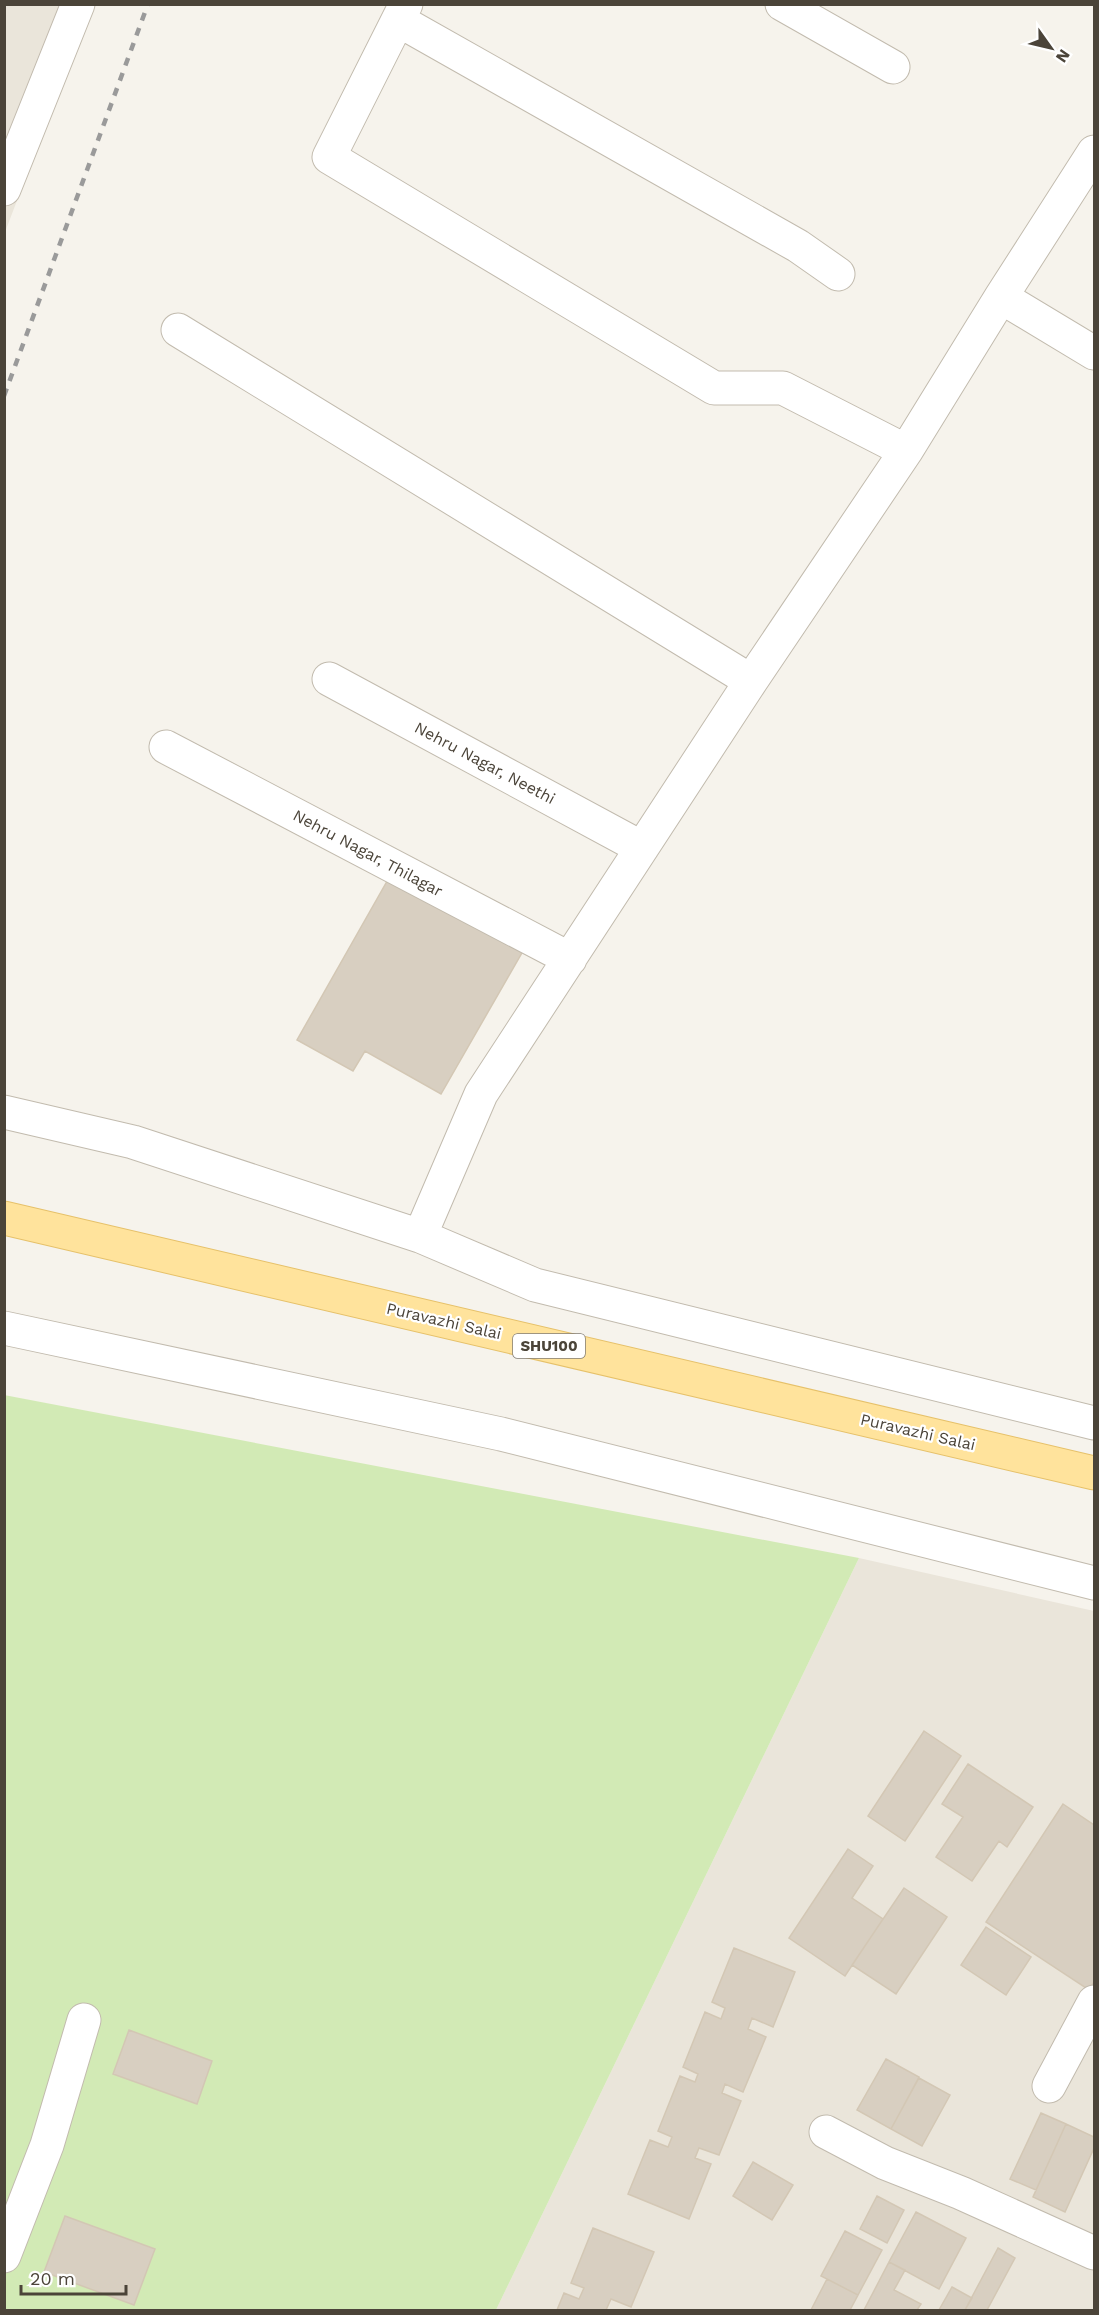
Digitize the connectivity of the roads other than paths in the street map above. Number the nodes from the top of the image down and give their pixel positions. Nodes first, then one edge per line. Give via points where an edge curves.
1 (78, 4) edge
2 (782, 4) edge
3 (402, 12) edge
4 (893, 67) dead end
5 (1095, 152) edge
6 (4, 189) edge
7 (838, 274) dead end
8 (1000, 297) junction
9 (178, 330) dead end
10 (1095, 353) edge
11 (906, 451) junction
12 (328, 679) dead end
13 (751, 681) junction
14 (166, 747) dead end
15 (642, 848) junction
16 (570, 959) junction
17 (4, 1112) edge
18 (4, 1218) edge
19 (420, 1236) junction
20 (4, 1328) edge
21 (1095, 1424) edge
22 (1095, 1473) edge
23 (1095, 1583) edge
24 (1095, 2002) edge
25 (84, 2020) dead end
26 (1049, 2086) dead end
27 (826, 2132) dead end
28 (1095, 2253) edge
29 (4, 2256) edge

1 - 6 street
2 - 4 street
3 - 7 street via 798,246
3 - 11 street via 330,158 714,388 783,388
5 - 8 street
8 - 10 street
8 - 11 street
9 - 13 street
11 - 13 street
12 - 15 street, Nehru Nagar, Neethi
13 - 15 street
14 - 16 street, Nehru Nagar, Thilagar
15 - 16 street
16 - 19 street via 481,1094
17 - 19 street via 133,1142
18 - 22 main road, Puravazhi Salai / SHU100
19 - 21 street via 535,1286
20 - 23 street via 501,1434
24 - 26 street
25 - 29 street via 47,2145
27 - 28 street via 885,2163

